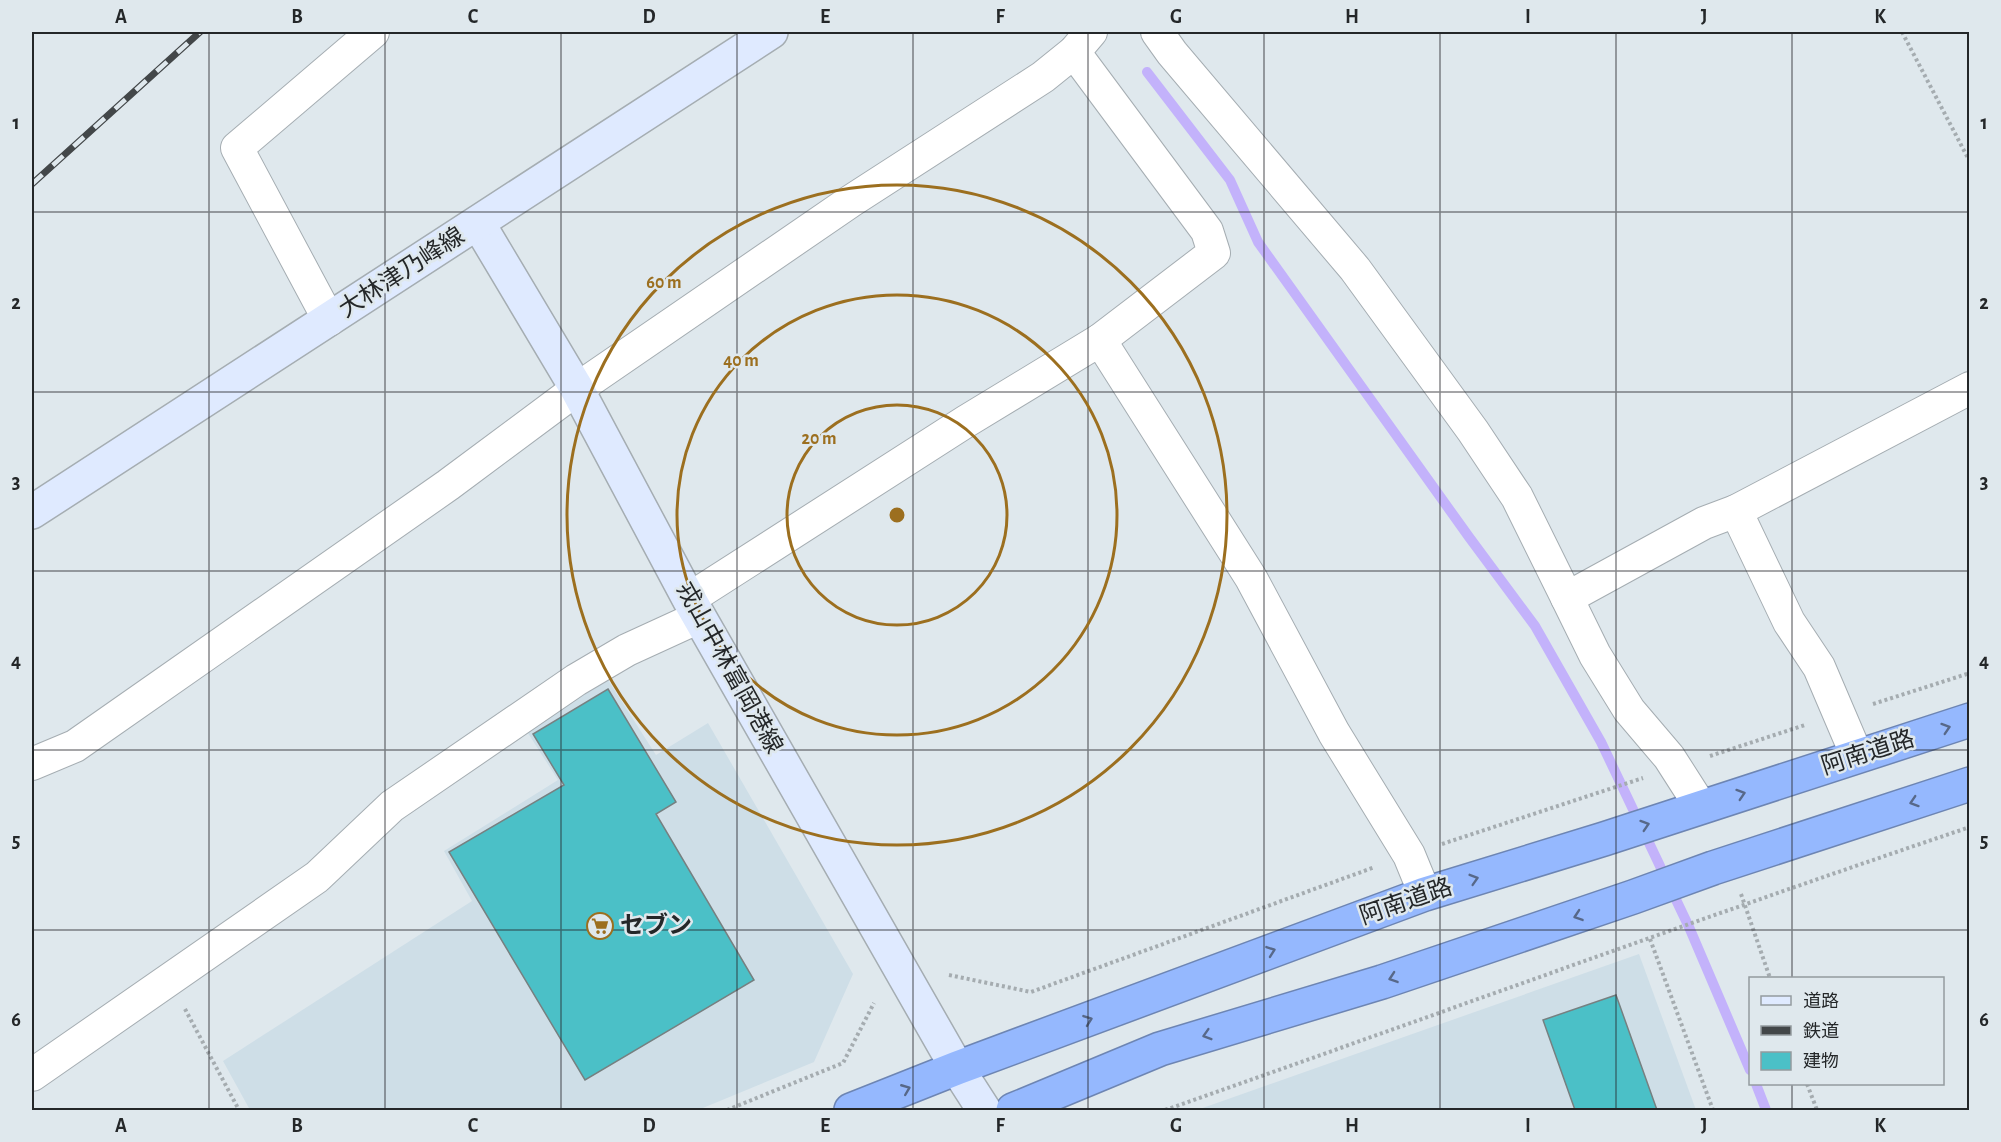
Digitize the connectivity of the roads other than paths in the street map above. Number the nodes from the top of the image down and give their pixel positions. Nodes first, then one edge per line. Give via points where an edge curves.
1 (373, 32) edge
2 (771, 32) edge
3 (1157, 32) edge
4 (1082, 42) edge
5 (478, 223) junction
6 (329, 320) junction
7 (1100, 340) junction
8 (1970, 388) edge
9 (577, 389) junction
10 (1736, 511) junction
11 (32, 512) edge
12 (1567, 598) junction
13 (694, 608) junction
14 (1970, 720) edge
15 (1857, 756) junction
16 (32, 764) edge
17 (1970, 784) edge
18 (1693, 810) junction
19 (1425, 894) junction
20 (957, 1068) junction
21 (32, 1076) edge
22 (851, 1110) edge
23 (984, 1110) edge
24 (1013, 1110) edge

1 - 6 street via 237,148
2 - 5 main road, 大林津乃峰線
3 - 12 street via 1355,269 1466,422 1517,497
4 - 7 street via 1207,231 1214,254
4 - 9 street via 1043,77 851,201
5 - 6 main road, 大林津乃峰線
5 - 9 main road, 戎山中林富岡港線
6 - 11 main road, 大林津乃峰線
7 - 13 street via 965,422
7 - 19 street via 1251,578 1334,733 1409,855
8 - 10 street
9 - 13 main road, 戎山中林富岡港線
9 - 16 street via 448,485 75,746
10 - 12 street via 1704,523
10 - 15 street via 1789,622 1819,667
12 - 18 street via 1595,655 1629,710 1669,757
13 - 20 main road, 戎山中林富岡港線
13 - 21 street via 576,680 392,806 317,877
15 -> 14 highway, 阿南道路
18 -> 15 highway, 阿南道路
17 -> 24 highway via 1382,982 1160,1049
19 -> 18 highway, 阿南道路
20 -> 19 highway, 阿南道路
22 -> 20 highway, 阿南道路
20 - 23 main road, 戎山中林富岡港線

